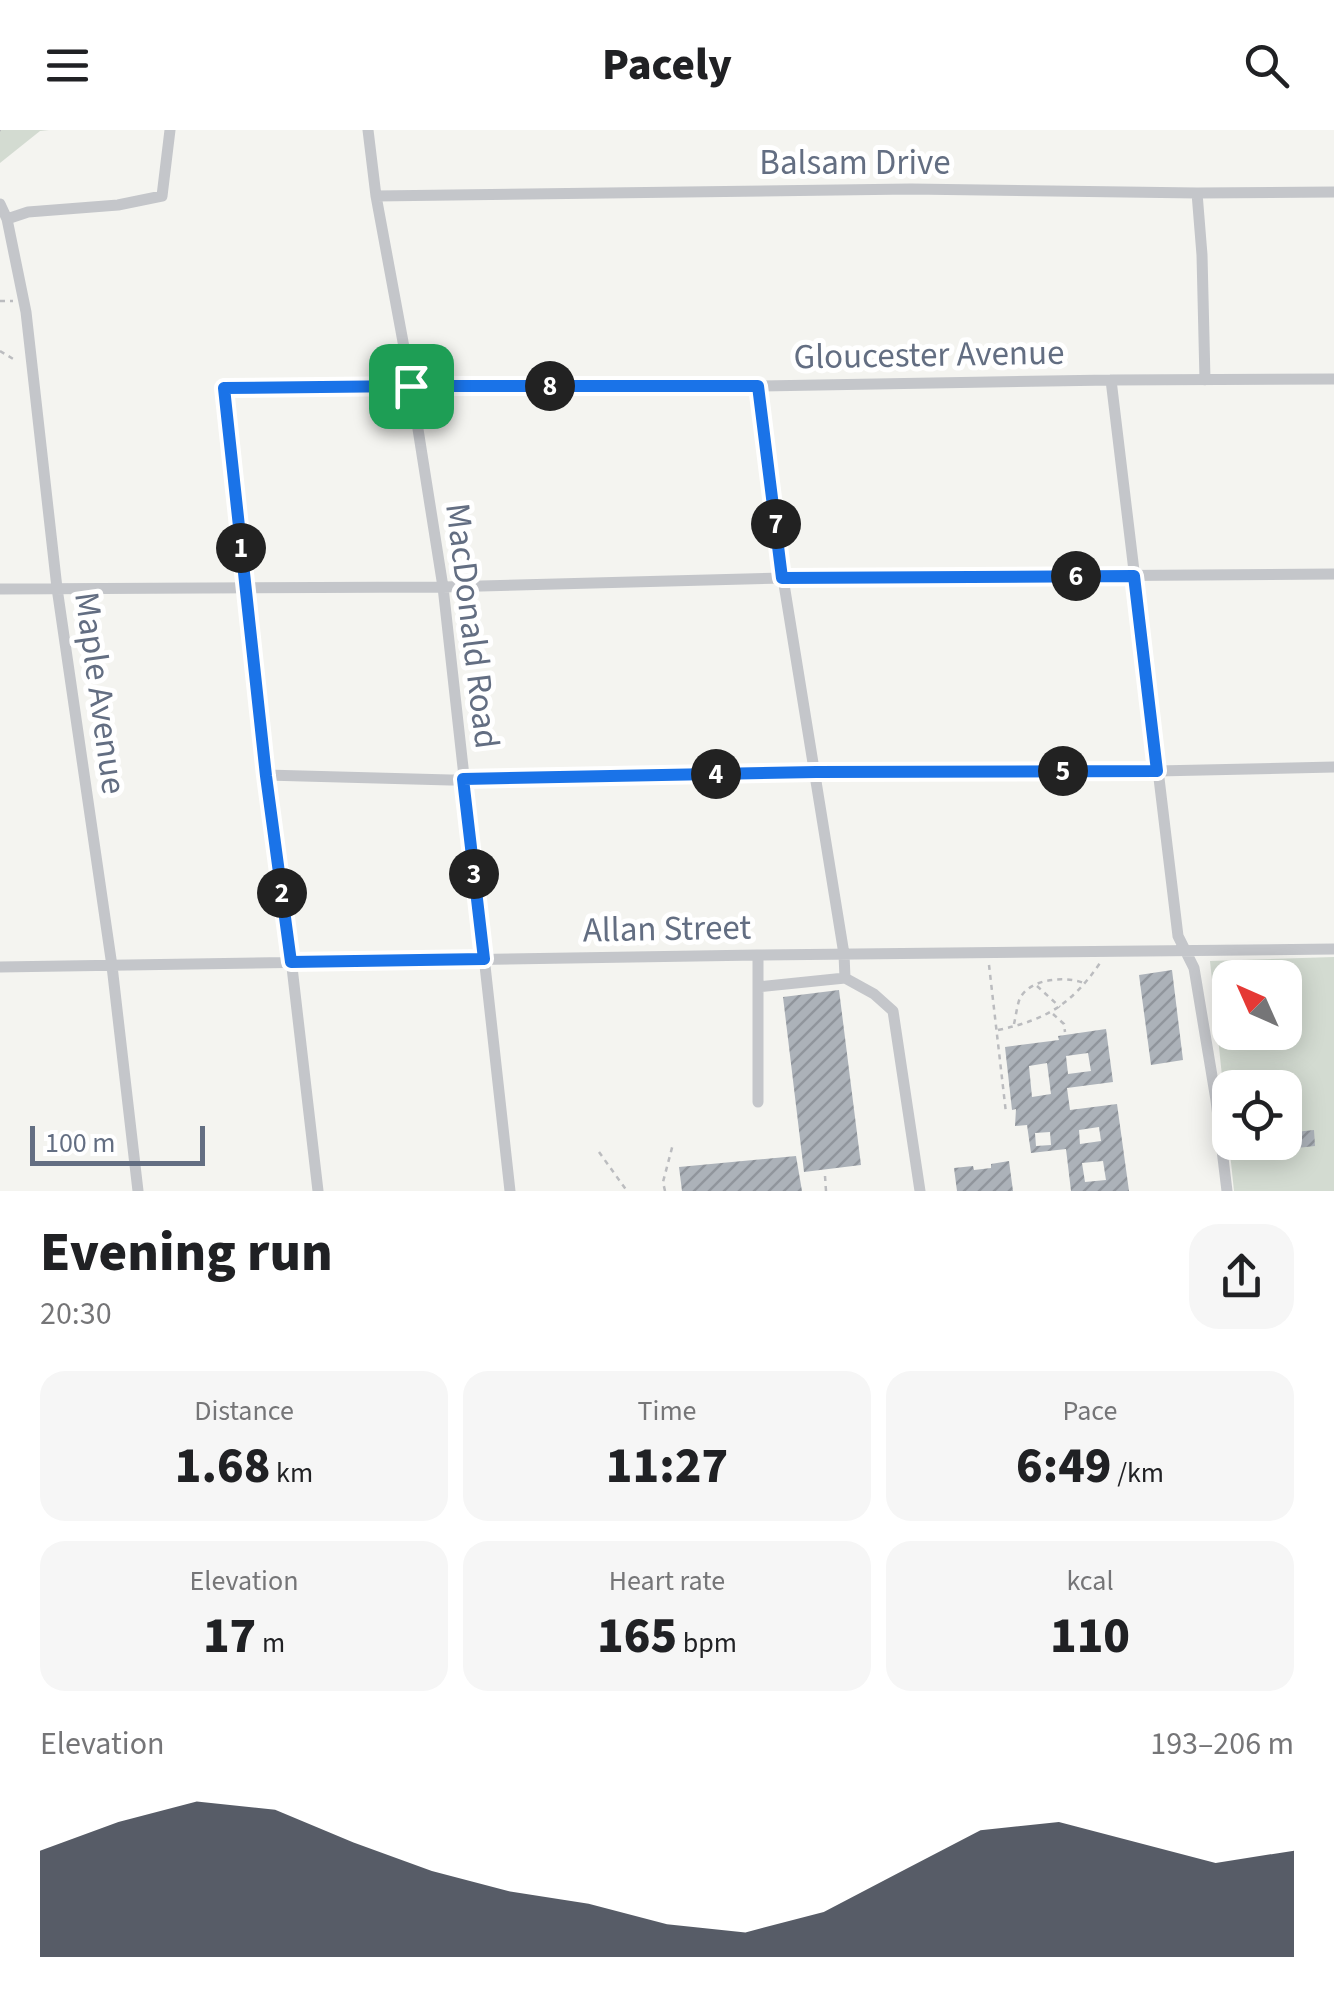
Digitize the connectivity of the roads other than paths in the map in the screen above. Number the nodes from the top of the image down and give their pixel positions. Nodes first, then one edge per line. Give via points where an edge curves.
1 (170, 130) edge
2 (368, 130) edge
3 (1334, 192) edge
4 (1197, 193) junction
5 (376, 196) junction
6 (0, 204) edge
7 (7, 219) junction
8 (1334, 379) edge
9 (1111, 380) junction
10 (1205, 380) junction
11 (411, 386) junction
12 (758, 386) junction
13 (1334, 574) edge
14 (1134, 576) junction
15 (782, 578) junction
16 (443, 587) junction
17 (57, 588) junction
18 (245, 588) junction
19 (0, 589) edge
20 (1334, 767) edge
21 (1157, 771) junction
22 (816, 772) junction
23 (266, 776) junction
24 (463, 779) junction
25 (1334, 949) edge
26 (1184, 950) junction
27 (844, 954) junction
28 (758, 955) junction
29 (484, 959) junction
30 (291, 962) junction
31 (112, 966) junction
32 (0, 967) edge
33 (845, 978) junction
34 (758, 986) junction
35 (758, 1102) dead end
36 (138, 1191) edge
37 (318, 1191) edge
38 (510, 1191) edge
39 (920, 1191) edge
40 (1227, 1191) edge

1 - 7 street via 162,196
2 - 5 street, MacDonald Road
3 - 4 street, Balsam Drive
4 - 5 street, Balsam Drive via 911,189
4 - 10 street
5 - 11 street, MacDonald Road
6 - 7 street, Maple Avenue
7 - 17 street, Maple Avenue via 26,312
8 - 10 street, Gloucester Avenue
9 - 10 street, Gloucester Avenue
9 - 12 street, Gloucester Avenue
9 - 14 street
11 - 12 street, Gloucester Avenue
11 - 16 street, MacDonald Road
11 - 18 street, Gloucester Avenue via 224,388
12 - 15 street
13 - 14 street
14 - 15 street
14 - 21 street
15 - 16 street
15 - 22 street
16 - 18 street
16 - 24 street, MacDonald Road
17 - 18 street
17 - 19 street
17 - 31 street, Maple Avenue
18 - 23 street
20 - 21 street
21 - 22 street
21 - 26 street
22 - 24 street
22 - 27 street
23 - 24 street
23 - 30 street
24 - 29 street, MacDonald Road
25 - 26 street, Allan Street
26 - 27 street, Allan Street
26 - 40 street via 1194,968
27 - 28 street, Allan Street
27 - 33 street
28 - 29 street, Allan Street
28 - 34 street
29 - 30 street, Allan Street
29 - 38 street, MacDonald Road
30 - 31 street, Allan Street
30 - 37 street
31 - 32 street, Allan Street
31 - 36 street, Maple Avenue
33 - 34 street
33 - 39 street via 893,1011
34 - 35 street

